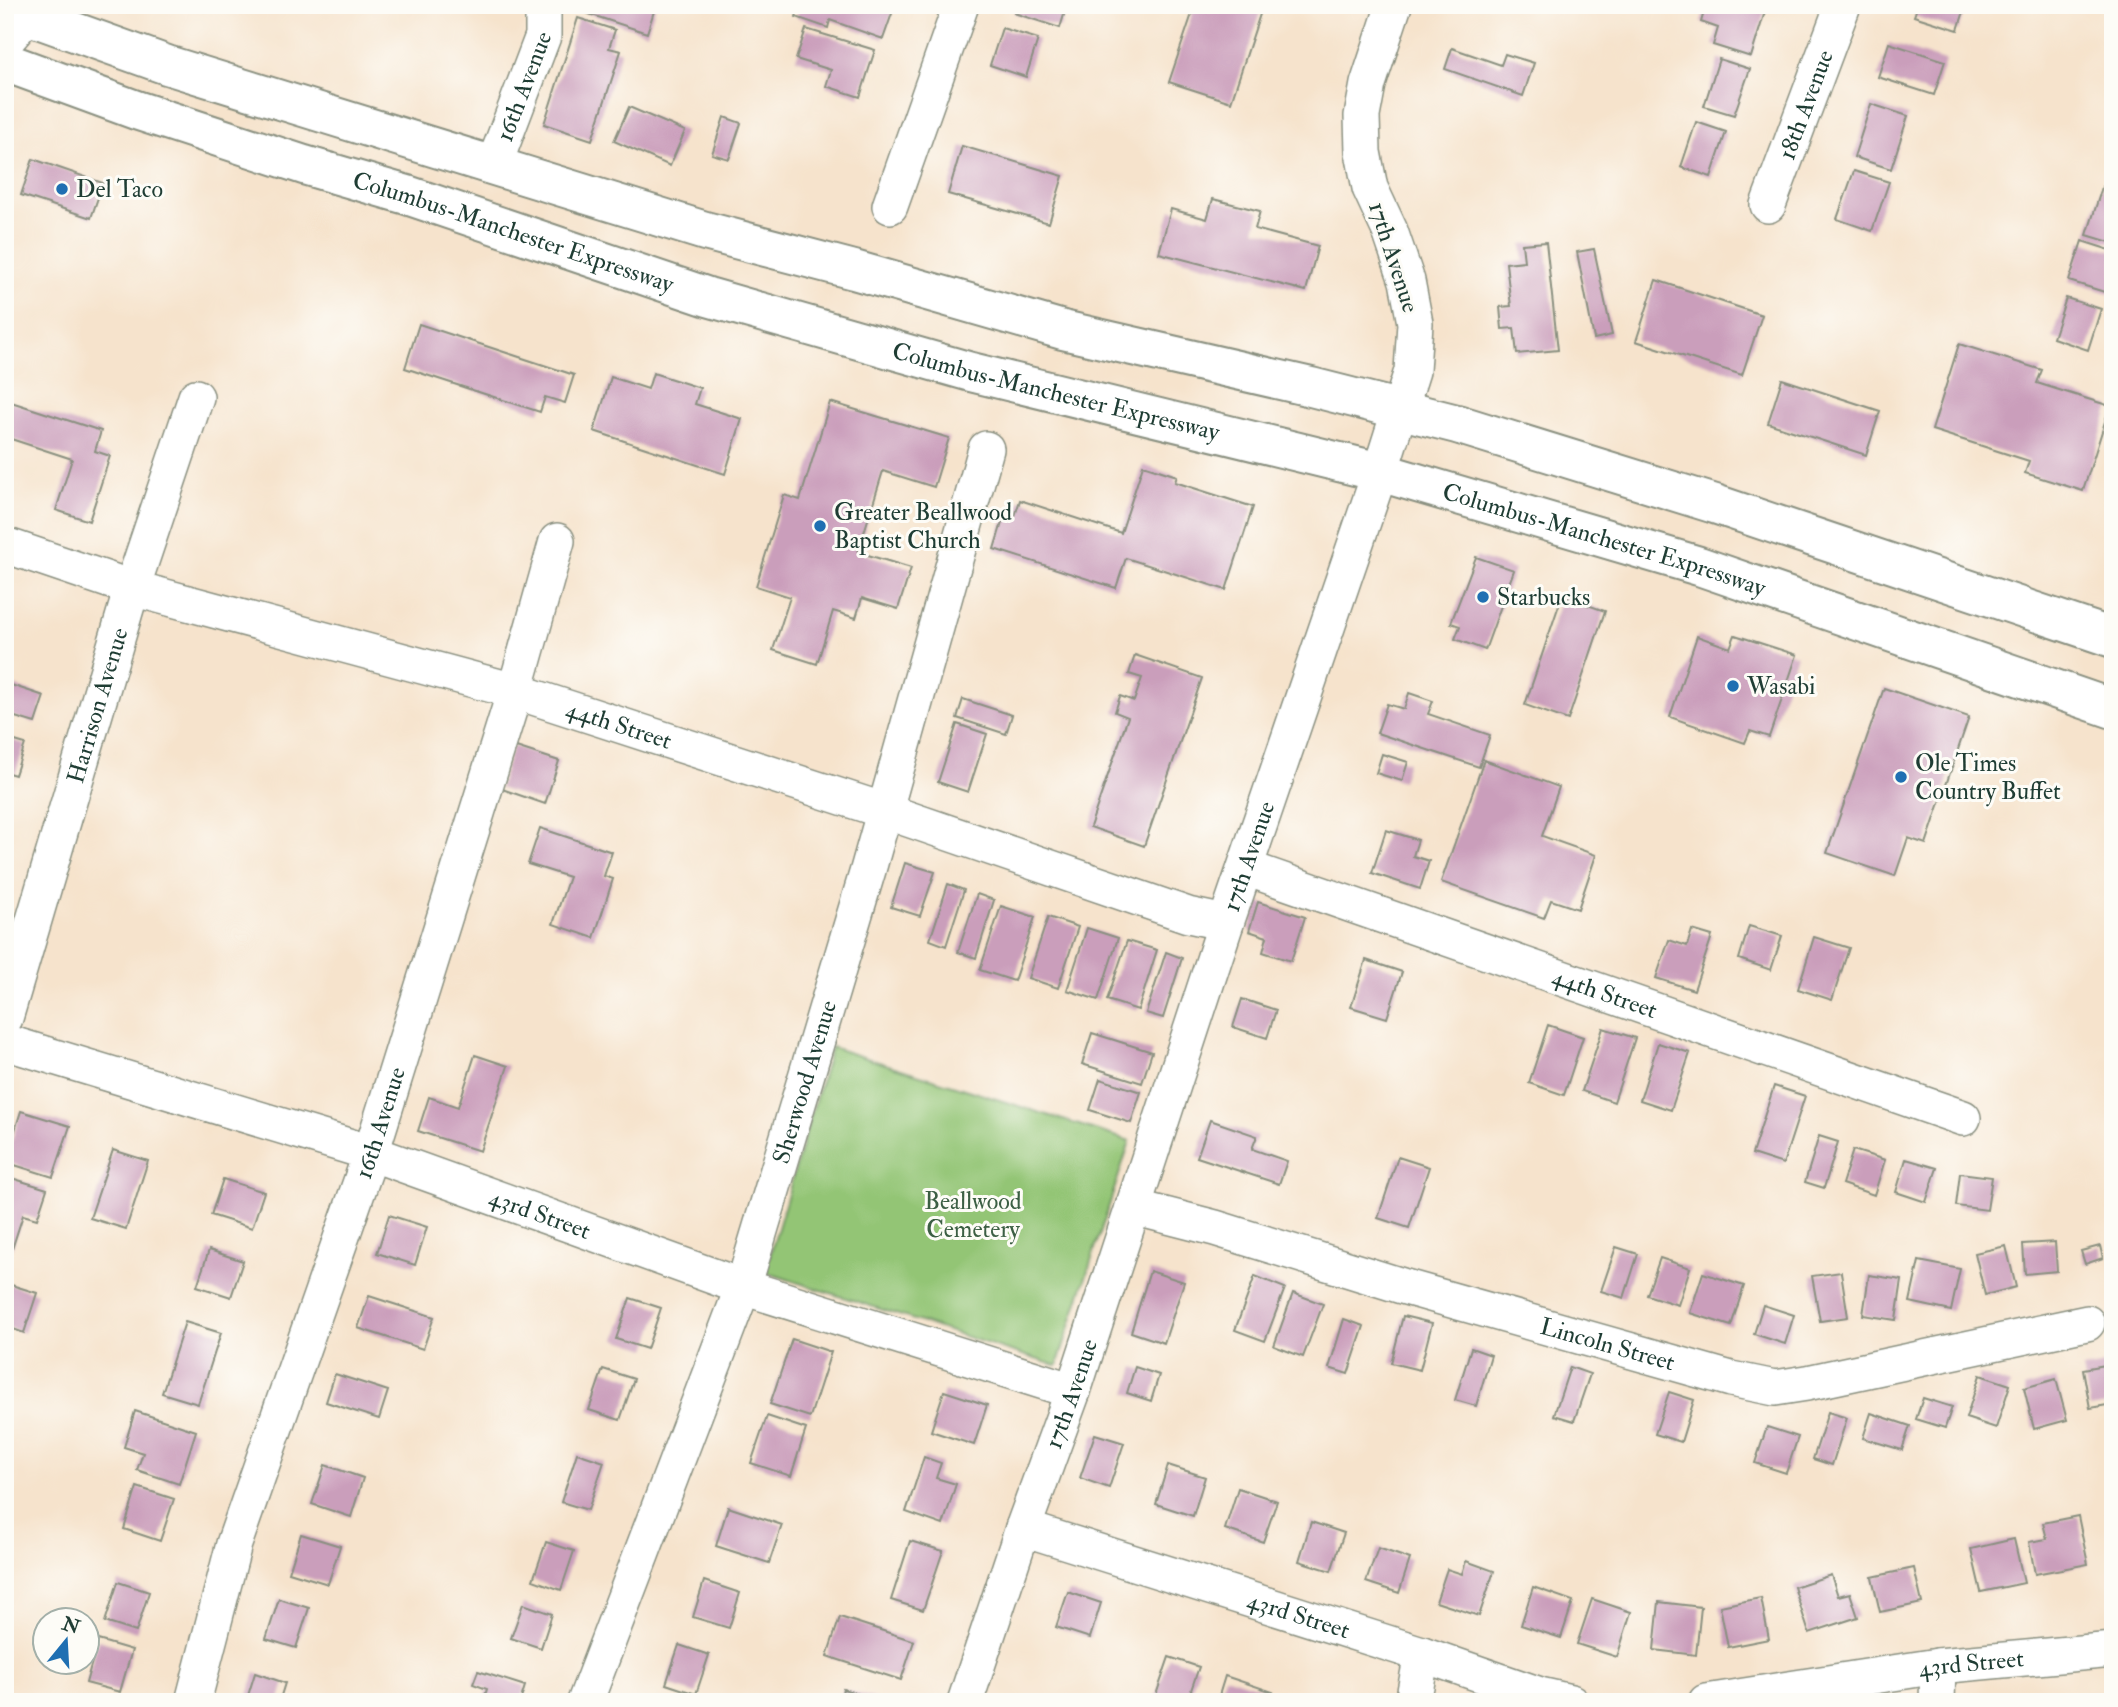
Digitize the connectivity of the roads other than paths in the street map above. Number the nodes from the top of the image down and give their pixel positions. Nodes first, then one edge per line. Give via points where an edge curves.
1 (543, 5) edge
2 (961, 5) edge
3 (1394, 5) edge
4 (1843, 5) edge
5 (18, 17) edge
6 (5, 62) edge
7 (494, 165) junction
8 (1768, 205) dead end
9 (890, 206) dead end
10 (196, 397) dead end
11 (1401, 409) junction
12 (986, 449) dead end
13 (1380, 472) junction
14 (557, 541) dead end
15 (5, 545) edge
16 (132, 588) junction
17 (2113, 638) edge
18 (515, 691) junction
19 (2113, 709) edge
20 (885, 811) junction
21 (1245, 867) junction
22 (1226, 923) junction
23 (5, 1018) edge
24 (5, 1042) edge
25 (1963, 1118) dead end
26 (371, 1153) junction
27 (1133, 1207) junction
28 (743, 1287) junction
29 (2087, 1323) dead end
30 (1073, 1391) junction
31 (1023, 1528) junction
32 (2113, 1650) edge
33 (1422, 1654) junction
34 (1938, 1666) junction
35 (193, 1702) edge
36 (585, 1702) edge
37 (965, 1702) edge
38 (1413, 1702) edge
39 (1571, 1702) edge
40 (1706, 1702) edge
41 (1937, 1702) edge

1 - 7 street, 16th Avenue via 543,36
2 - 9 street
3 - 11 street, 17th Avenue via 1362,116 1370,188 1407,281 1415,323 1412,370
4 - 8 street, 18th Avenue
5 - 7 main road
6 - 13 main road, Columbus-Manchester Expressway via 136,110 708,297 971,372
7 - 11 main road via 705,231 1063,330
10 - 16 street, Harrison Avenue
11 - 13 street, 17th Avenue
11 - 17 main road via 1716,504
12 - 20 street, Sherwood Avenue
13 - 19 main road, Columbus-Manchester Expressway via 1699,566
13 - 21 street, 17th Avenue
14 - 18 street, 16th Avenue
15 - 16 street, 44th Street
16 - 18 street, 44th Street
16 - 23 street, Harrison Avenue
18 - 20 street, 44th Street
18 - 26 street, 16th Avenue
20 - 22 street, 44th Street via 1188,915
20 - 28 street, Sherwood Avenue
21 - 22 street, 17th Avenue
21 - 25 street, 44th Street
22 - 27 street, 17th Avenue
24 - 26 street, 43rd Street
26 - 28 street, 43rd Street
26 - 35 street, 16th Avenue via 234,1544
27 - 29 street, Lincoln Street via 1775,1388
27 - 30 street, 17th Avenue
28 - 30 street, 43rd Street
28 - 36 street, Sherwood Avenue
30 - 31 street, 17th Avenue
31 - 33 street, 43rd Street
31 - 37 street, 17th Avenue
32 - 34 street, 43rd Street
33 - 38 street
33 - 39 street, 43rd Street
34 - 40 street, 43rd Street
34 - 41 street

